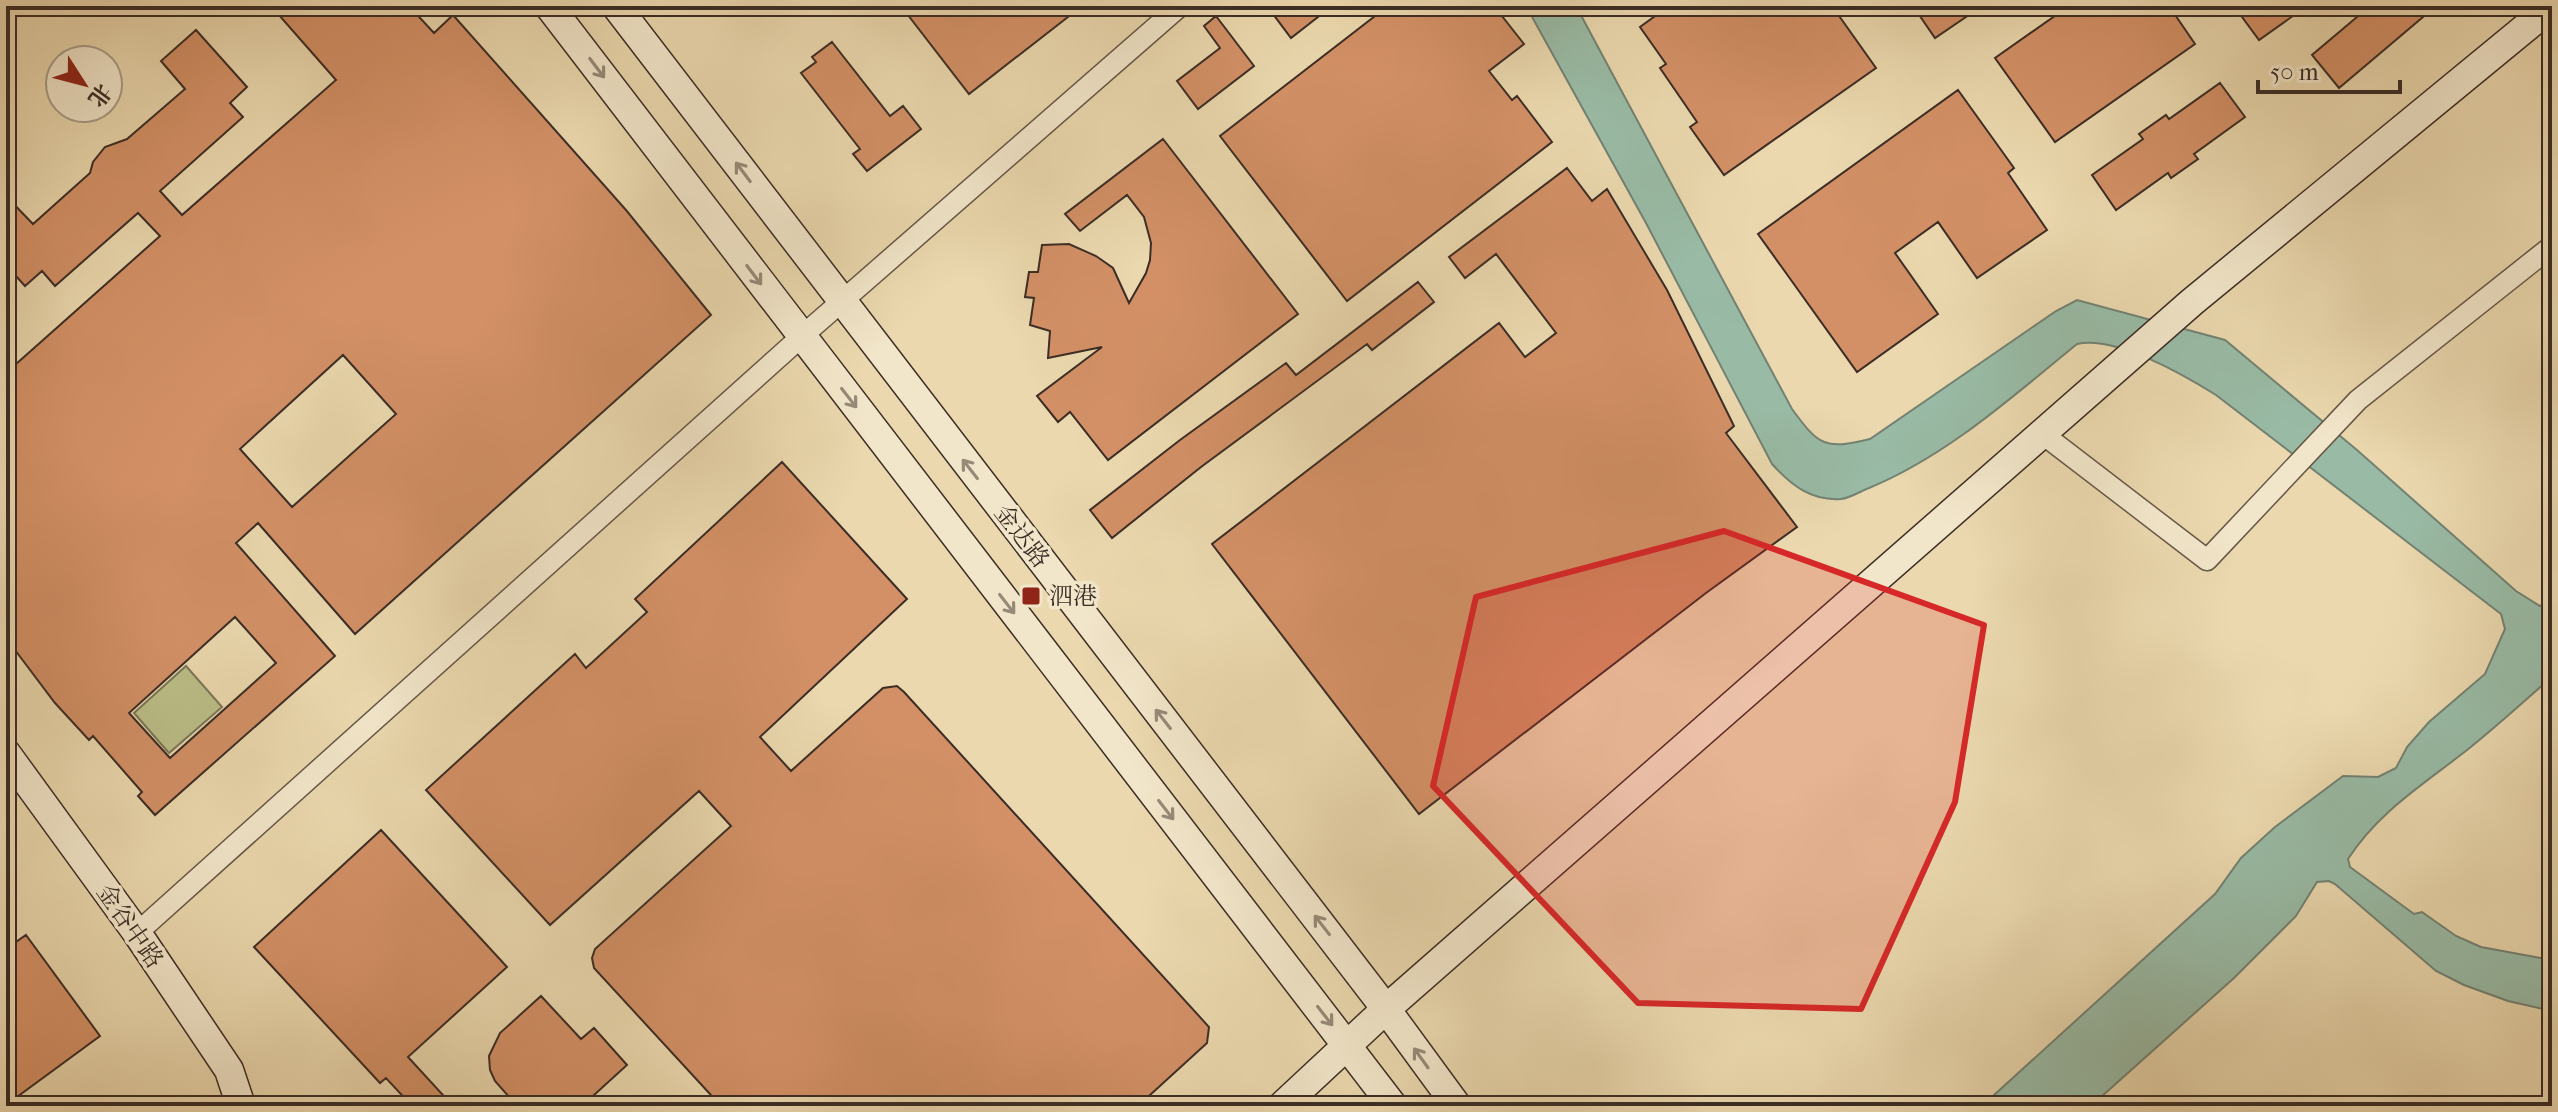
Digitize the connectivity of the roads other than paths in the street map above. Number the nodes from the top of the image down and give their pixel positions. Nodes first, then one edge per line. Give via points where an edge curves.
1 (549, 6) edge
2 (616, 6) edge
3 (1180, 6) edge
4 (2552, 6) edge
5 (2552, 246) edge
6 (841, 301) junction
7 (801, 337) junction
8 (2044, 435) junction
9 (6, 753) edge
10 (137, 933) junction
11 (1386, 1009) junction
12 (1348, 1045) junction
13 (241, 1106) edge
14 (1282, 1106) edge
15 (1393, 1106) edge
16 (1457, 1106) edge

1 -> 7 main road
6 -> 2 main road, 金达路
3 - 6 street
4 - 8 main road via 2192,302
5 - 8 street via 2358,400 2207,560
6 - 7 street
11 -> 6 main road, 金达路
7 - 10 street
7 -> 12 main road
8 - 11 main road
9 - 10 main road, 金谷中路
10 - 13 main road, 金谷中路 via 229,1070
11 - 12 main road
16 -> 11 main road, 金达路
12 - 14 main road
12 - 15 main road

